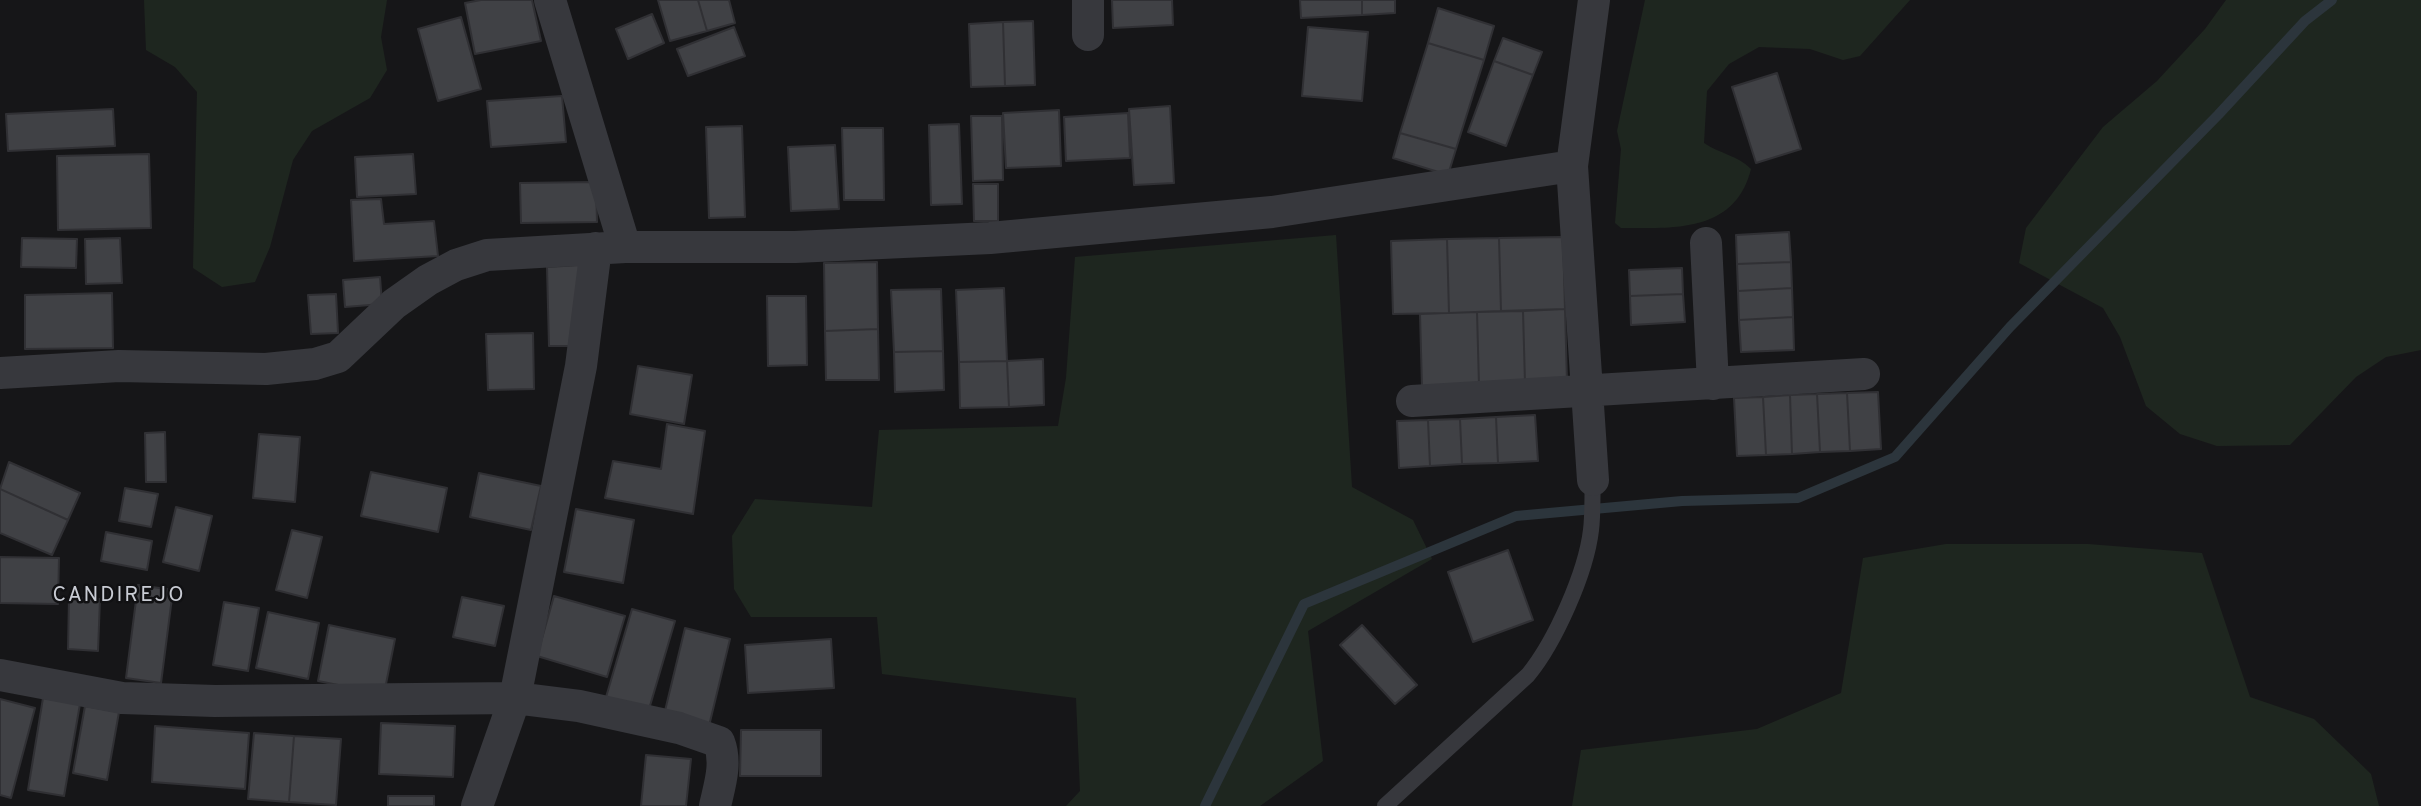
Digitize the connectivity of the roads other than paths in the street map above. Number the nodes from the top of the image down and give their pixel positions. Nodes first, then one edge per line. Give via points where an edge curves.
1 (1088, 0) edge
2 (1594, 0) edge
3 (554, 2) edge
4 (1088, 35) dead end
5 (1572, 166) junction
6 (1706, 243) dead end
7 (610, 247) junction
8 (0, 373) edge
9 (1864, 374) dead end
10 (1713, 384) junction
11 (1587, 393) junction
12 (1412, 401) dead end
13 (1593, 480) joint
14 (0, 675) edge
15 (515, 698) junction
16 (477, 806) edge
17 (715, 806) edge
18 (1385, 806) edge

1 - 4 street
2 - 5 street
3 - 7 street
5 - 7 street via 1272,212 990,238 782,247
5 - 11 street
6 - 10 street
7 - 8 street via 486,255 456,265 394,304 338,357 315,365 266,369 119,366
7 - 15 street via 544,539
9 - 10 street
10 - 11 street
11 - 12 street
11 - 13 street
13 - 18 lane via 1591,531 1546,653 1528,675
14 - 15 street via 122,698
15 - 16 street
15 - 17 street via 579,706 679,728 719,742 722,774

